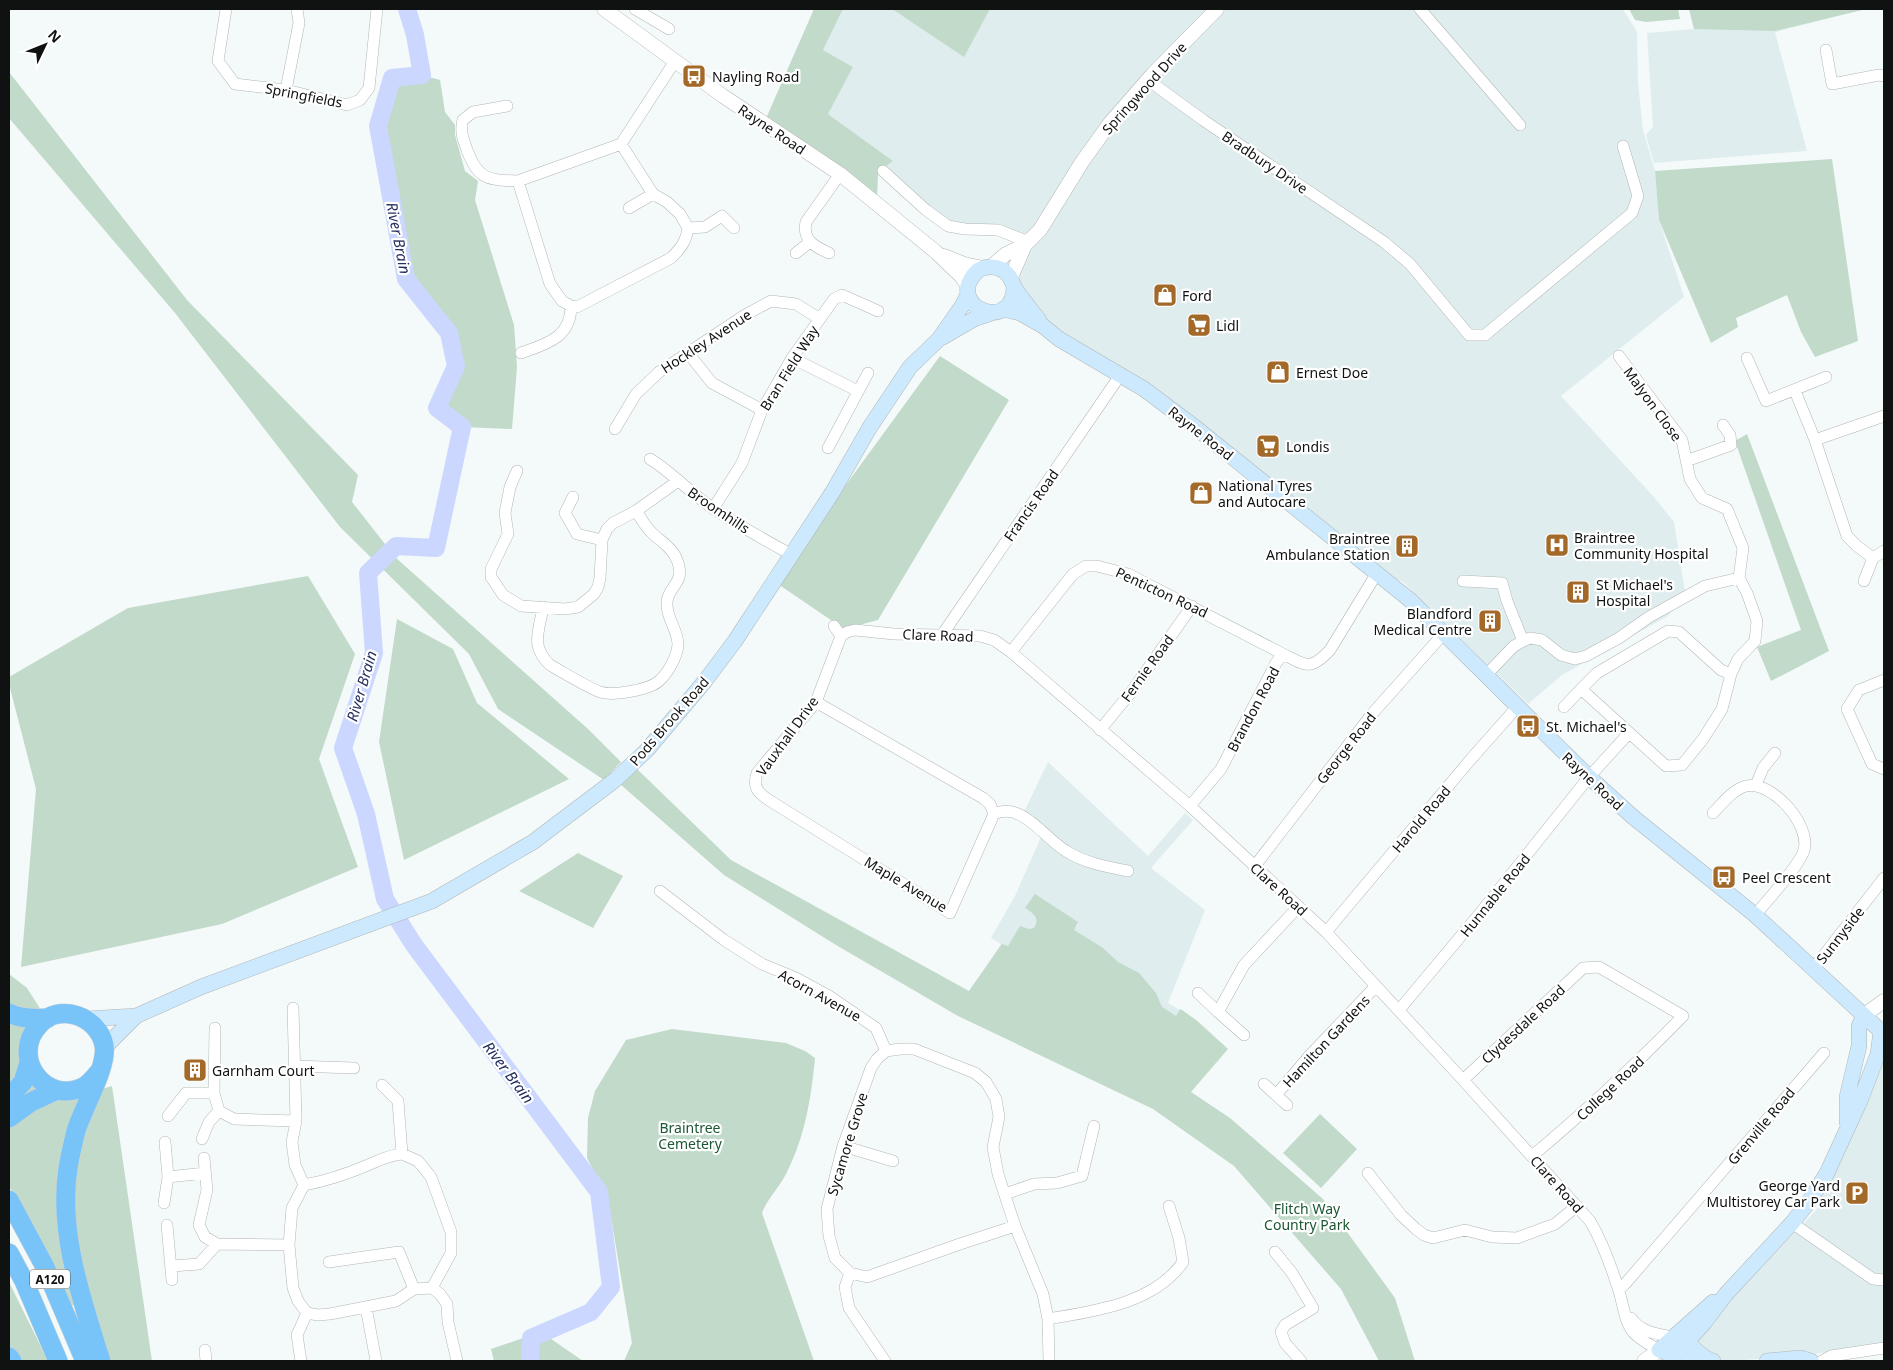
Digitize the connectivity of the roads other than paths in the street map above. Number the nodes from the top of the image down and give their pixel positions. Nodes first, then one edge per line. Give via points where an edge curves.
1 (226, 9) edge
2 (298, 9) edge
3 (377, 9) edge
4 (604, 9) edge
5 (635, 9) edge
6 (1217, 9) edge
7 (1420, 9) edge
8 (669, 29) dead end
9 (1826, 50) dead end
10 (675, 61) junction
11 (1884, 76) edge
12 (1148, 80) junction
13 (286, 90) junction
14 (507, 106) dead end
15 (1520, 125) dead end
16 (621, 144) junction
17 (1624, 146) dead end
18 (883, 171) dead end
19 (840, 174) junction
20 (518, 181) junction
21 (653, 194) junction
22 (629, 208) dead end
23 (688, 228) junction
24 (734, 228) dead end
25 (810, 242) junction
26 (1027, 244) junction
27 (936, 252) junction
28 (796, 253) dead end
29 (830, 253) dead end
30 (987, 267) junction
31 (1012, 282) junction
32 (968, 290) junction
33 (571, 306) junction
34 (998, 311) junction
35 (878, 312) dead end
36 (820, 318) junction
37 (1043, 326) junction
38 (939, 339) junction
39 (521, 353) dead end
40 (688, 353) junction
41 (792, 358) junction
42 (1747, 358) dead end
43 (1621, 364) dead end
44 (868, 373) dead end
45 (1121, 374) junction
46 (1826, 377) dead end
47 (858, 391) junction
48 (1795, 391) junction
49 (762, 410) junction
50 (1884, 416) edge
51 (1723, 425) dead end
52 (615, 429) dead end
53 (1815, 440) junction
54 (828, 448) dead end
55 (650, 459) dead end
56 (1686, 462) junction
57 (516, 471) dead end
58 (678, 481) junction
59 (572, 497) dead end
60 (713, 509) junction
61 (636, 511) junction
62 (602, 540) junction
63 (1884, 551) edge
64 (792, 555) junction
65 (1873, 558) junction
66 (1377, 573) junction
67 (1739, 578) junction
68 (1463, 580) dead end
69 (1864, 581) dead end
70 (1192, 606) junction
71 (542, 607) junction
72 (834, 626) dead end
73 (1444, 632) junction
74 (942, 635) junction
75 (841, 636) junction
76 (1523, 641) junction
77 (1011, 652) junction
78 (1283, 654) junction
79 (1731, 674) junction
80 (1486, 675) junction
81 (1884, 680) edge
82 (1581, 689) junction
83 (816, 702) junction
84 (1518, 706) junction
85 (1564, 707) dead end
86 (1100, 730) junction
87 (1630, 733) junction
88 (1775, 753) dead end
89 (1884, 769) edge
90 (1589, 777) junction
91 (1756, 785) junction
92 (772, 802) joint
93 (1190, 806) junction
94 (1713, 813) dead end
95 (994, 814) junction
96 (1254, 867) junction
97 (1128, 871) dead end
98 (1884, 878) edge
99 (660, 891) dead end
100 (1298, 907) junction
101 (1756, 915) junction
102 (1326, 932) junction
103 (1814, 968) junction
104 (1376, 986) junction
105 (1198, 993) dead end
106 (1884, 1001) edge
107 (293, 1008) dead end
108 (1399, 1010) junction
109 (1218, 1012) junction
110 (9, 1013) edge
111 (1864, 1015) junction
112 (136, 1016) junction
113 (1683, 1016) joint
114 (48, 1018) junction
115 (86, 1019) junction
116 (215, 1028) dead end
117 (1883, 1030) edge
118 (1244, 1036) dead end
119 (1859, 1046) junction
120 (104, 1048) junction
121 (886, 1052) junction
122 (1824, 1053) dead end
123 (29, 1062) junction
124 (294, 1066) junction
125 (354, 1068) dead end
126 (98, 1073) junction
127 (1464, 1080) junction
128 (1264, 1084) dead end
129 (382, 1085) dead end
130 (57, 1090) junction
131 (214, 1093) junction
132 (1276, 1095) junction
133 (9, 1097) edge
134 (1287, 1105) dead end
135 (219, 1111) junction
136 (168, 1116) dead end
137 (9, 1118) edge
138 (296, 1121) junction
139 (1094, 1126) dead end
140 (1847, 1126) junction
141 (202, 1139) dead end
142 (165, 1142) dead end
143 (843, 1146) junction
144 (402, 1154) junction
145 (1532, 1156) junction
146 (204, 1158) dead end
147 (893, 1161) dead end
148 (205, 1173) junction
149 (168, 1177) junction
150 (1367, 1179) dead end
151 (304, 1185) junction
152 (1005, 1194) junction
153 (9, 1200) edge
154 (164, 1203) dead end
155 (1169, 1206) dead end
156 (1577, 1206) junction
157 (1792, 1223) junction
158 (167, 1225) dead end
159 (1015, 1226) junction
160 (217, 1244) junction
161 (289, 1245) junction
162 (1275, 1252) dead end
163 (9, 1253) edge
164 (328, 1262) dead end
165 (172, 1266) junction
166 (850, 1273) junction
167 (172, 1280) dead end
168 (1884, 1280) edge
169 (432, 1288) junction
170 (414, 1289) junction
171 (1619, 1289) junction
172 (1624, 1306) junction
173 (366, 1307) junction
174 (307, 1313) junction
175 (1048, 1319) junction
176 (1680, 1339) junction
177 (1884, 1348) edge
178 (9, 1357) edge
179 (1672, 1357) edge
180 (12, 1361) edge
181 (58, 1361) edge
182 (85, 1361) edge
183 (101, 1361) edge
184 (301, 1361) edge
185 (376, 1361) edge
186 (457, 1361) edge
187 (885, 1361) edge
188 (1049, 1361) edge
189 (1300, 1361) edge
190 (1644, 1361) edge
191 (1713, 1361) edge
192 (1767, 1361) edge
193 (1811, 1361) edge
194 (1822, 1361) edge

1 - 13 street, Springfields via 218,61 235,84
2 - 13 street via 299,24
3 - 13 street, Springfields via 369,88 360,100 347,105
4 - 10 street, Rayne Road
5 - 8 street
6 - 12 street, Springwood Drive
7 - 15 street
9 - 11 street via 1833,89
10 - 16 street
10 - 19 street, Rayne Road
12 - 17 street, Bradbury Drive via 1384,242 1410,264 1469,334 1485,336 1632,213 1638,196
12 - 26 street, Springwood Drive via 1110,123 1040,230
14 - 20 street via 473,112 462,120 461,134 478,172 494,180
16 - 20 street
16 - 21 street
18 - 26 street via 948,226 998,230
19 - 25 street via 806,222
19 - 27 street, Rayne Road
20 - 33 street via 550,284 562,301
21 - 22 street
21 - 23 street via 680,214
23 - 24 street via 705,227 722,216
23 - 33 street via 683,246 671,258 588,303
25 - 28 street
25 - 29 street
26 - 30 street, Springwood Drive
26 - 31 street, Springwood Drive
27 - 30 street, Rayne Road via 964,264
27 - 32 street, Rayne Road via 961,276
30 - 31 main road, Rayne Road via 999,268
30 - 32 main road via 971,278
31 - 34 main road via 1012,300
31 - 37 main road, Rayne Road
32 - 34 main road, Rayne Road via 976,308 983,312
32 - 38 main road via 962,306
33 - 39 street via 571,316 560,336
34 - 37 main road, Rayne Road via 1020,313
34 - 38 main road via 974,318
35 - 36 street, Bran Field Way via 842,295 834,299
36 - 40 street, Hockley Avenue via 796,304 771,301
36 - 41 street, Bran Field Way
37 - 45 main road, Rayne Road via 1059,339
38 - 64 main road, Pods Brook Road via 910,367 870,426
40 - 49 street via 712,383
40 - 52 street, Hockley Avenue via 659,372 636,394
41 - 47 street
41 - 49 street, Bran Field Way
42 - 48 street via 1766,401
43 - 56 street, Malyon Close via 1682,440
44 - 47 street
45 - 66 main road, Rayne Road via 1196,428
45 - 74 street, Francis Road
46 - 48 street
47 - 54 street
48 - 53 street
49 - 60 street, Bran Field Way via 742,464
50 - 53 street
51 - 56 street via 1730,435 1731,445
53 - 65 street via 1847,536
55 - 58 street, Broomhills
56 - 67 street, Malyon Close via 1690,478 1702,498 1727,509 1736,527 1743,548
57 - 71 street via 505,513 508,534 491,569 491,577 503,596 521,606
58 - 60 street, Broomhills
58 - 61 street
59 - 62 street via 565,513 576,534
60 - 64 street, Broomhills
61 - 62 street via 613,524
61 - 71 street via 650,532 673,552 680,569 679,579 666,604 678,647 676,656 659,681 612,694 601,692 550,665 537,646
62 - 71 street via 600,578 594,594 572,608
63 - 65 street
64 - 112 main road, Pods Brook Road via 720,661 647,750 587,803 534,842 428,902 200,987
65 - 69 street
66 - 73 main road, Rayne Road
66 - 78 street, Brandon Road via 1321,660 1307,665
67 - 76 street via 1705,586 1586,656 1575,659 1561,655 1542,640 1530,638
67 - 79 street via 1757,621 1756,641 1738,659
68 - 76 street via 1502,583
70 - 77 street, Penticton Road via 1128,574 1110,568 1086,566 1064,583
70 - 78 street, Penticton Road
70 - 86 street, Fernie Road
72 - 75 street
73 - 80 main road, Rayne Road
73 - 96 street, George Road via 1372,714
74 - 75 street, Clare Road via 855,630
74 - 77 street, Clare Road via 980,636 994,640
75 - 83 street, Vauxhall Drive
76 - 80 street
77 - 86 street, Clare Road
78 - 93 street, Brandon Road via 1221,770
79 - 82 street via 1721,670 1679,632 1668,631 1597,673
79 - 87 street via 1722,708 1703,740 1682,765 1666,766
80 - 84 main road, Rayne Road
81 - 89 street via 1859,690 1848,709 1872,764
82 - 85 street
82 - 87 street
83 - 92 street, Vauxhall Drive via 757,772 756,789
83 - 95 street via 983,798
84 - 90 main road, Rayne Road
84 - 102 street, Harold Road
86 - 93 street, Clare Road
87 - 90 street, Hunnable Road
88 - 91 street via 1763,768
90 - 101 main road, Rayne Road via 1633,817
90 - 108 street, Hunnable Road
91 - 94 street via 1744,786
91 - 101 street via 1791,809 1803,835 1804,849 1798,862
92 - 95 street, Maple Avenue via 950,913
93 - 96 street, Clare Road
95 - 97 street via 1007,810 1021,815 1070,853
96 - 100 street, Clare Road
98 - 103 street, Sunnyside
99 - 121 street, Acorn Avenue via 724,940 762,964 796,978 876,1028
100 - 102 street, Clare Road
100 - 109 street via 1244,965
101 - 103 main road, Rayne Road
102 - 104 street, Clare Road
103 - 111 main road, Rayne Road
104 - 108 street, Clare Road
104 - 132 street, Hamilton Gardens
105 - 109 street
106 - 111 street
107 - 124 street
108 - 127 street, Clare Road
109 - 118 street
110 - 114 highway via 32,1019
111 - 117 main road, Rayne Road
111 - 119 main road via 1859,1026
112 - 115 main road
112 - 120 main road
113 - 127 street, Clydesdale Road via 1599,967 1583,968
113 - 145 street, College Road via 1572,1123
114 - 115 highway via 66,1013
114 - 123 highway via 31,1035
115 - 120 highway via 99,1032
116 - 131 street
117 - 119 main road
117 - 140 main road via 1878,1054
119 - 140 main road via 1847,1097
120 - 126 highway via 104,1059
121 - 143 street, Sycamore Grove via 871,1068
121 - 152 street via 914,1049 975,1073 986,1082 996,1099 999,1117 993,1147
122 - 171 street, Grenville Road
123 - 130 highway via 42,1083
123 - 133 highway via 23,1082
124 - 125 street
124 - 138 street
126 - 130 highway via 80,1088
126 - 183 highway via 76,1130 68,1169 67,1212 72,1260
127 - 145 street, Clare Road
128 - 132 street
129 - 144 street via 398,1101
130 - 137 highway via 31,1102
131 - 135 street
131 - 136 street via 186,1093
132 - 134 street
135 - 138 street via 234,1119
135 - 141 street via 209,1122
138 - 151 street via 292,1142 295,1165
139 - 152 street via 1082,1176 1034,1184
140 - 157 main road via 1827,1173
142 - 149 street
143 - 147 street
143 - 166 street, Sycamore Grove via 827,1209 828,1236 835,1258
144 - 151 street via 323,1182
144 - 169 street via 418,1161 431,1177 451,1232 451,1253
145 - 156 street, Clare Road
146 - 148 street
148 - 149 street
148 - 160 street via 206,1190 199,1225 205,1238
149 - 154 street
150 - 156 street via 1416,1229 1434,1238 1465,1230 1492,1237 1517,1238 1555,1224
151 - 161 street via 292,1208
152 - 159 street
153 - 182 highway, A120 via 45,1267
155 - 175 street via 1179,1238 1182,1262 1175,1274 1140,1297 1089,1312
156 - 171 street, Clare Road via 1596,1231
157 - 168 street via 1872,1279
157 - 176 main road via 1726,1294 1695,1316
158 - 165 street
159 - 166 street via 882,1273 867,1277
159 - 175 street via 1043,1294
160 - 161 street
160 - 165 street via 198,1264
161 - 174 street via 293,1288
162 - 189 street via 1313,1308 1285,1325 1281,1332 1285,1343
163 - 181 highway, A120
164 - 170 street via 399,1252
165 - 167 street
166 - 187 street via 845,1287 849,1308
169 - 170 street
169 - 186 street via 447,1304
170 - 173 street via 396,1300
171 - 172 street, Clare Road
172 - 176 street, Clare Road via 1638,1327
172 - 179 street, Clare Road via 1633,1332
173 - 174 street via 330,1314
173 - 185 street
174 - 184 street via 297,1335
175 - 188 street
176 - 179 main road
176 - 191 main road
177 - 194 street via 1831,1356
178 - 180 highway
179 - 190 street
192 - 193 main road via 1800,1358

